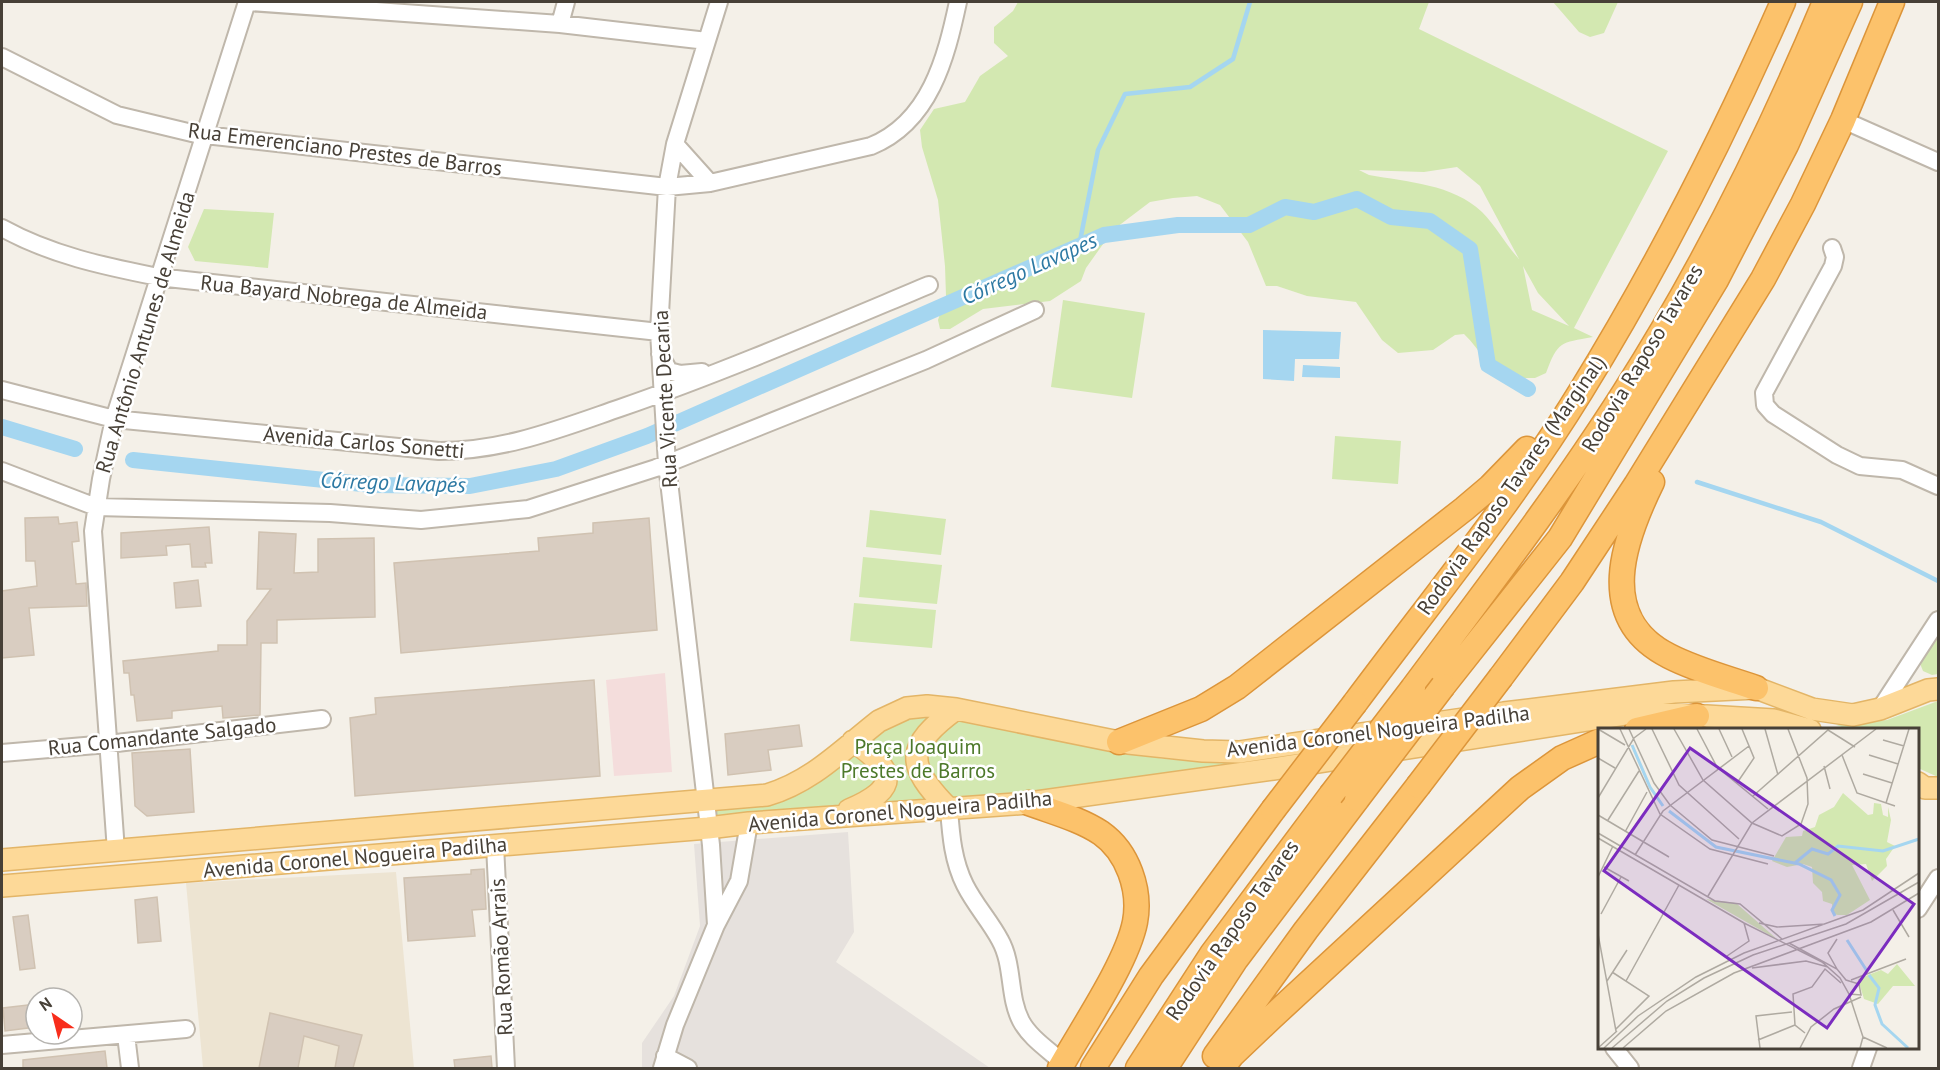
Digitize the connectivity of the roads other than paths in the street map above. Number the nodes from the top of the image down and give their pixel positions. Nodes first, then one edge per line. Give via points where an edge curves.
1 (248, 2) edge
2 (566, 2) edge
3 (719, 2) edge
4 (958, 2) edge
5 (1783, 2) edge
6 (1826, 2) edge
7 (1850, 2) edge
8 (1892, 2) edge
9 (415, 7) edge
10 (560, 24) junction
11 (707, 40) junction
12 (2, 57) edge
13 (1843, 120) junction
14 (206, 136) junction
15 (675, 144) junction
16 (1938, 162) edge
17 (710, 183) junction
18 (667, 187) junction
19 (2, 228) edge
20 (1832, 248) dead end
21 (158, 277) junction
22 (1763, 279) junction
23 (928, 285) dead end
24 (1035, 310) dead end
25 (659, 332) junction
26 (660, 354) junction
27 (752, 359) junction
28 (2, 390) edge
29 (1580, 393) junction
30 (662, 401) junction
31 (113, 426) junction
32 (666, 458) junction
33 (2, 471) edge
34 (624, 479) junction
35 (1938, 486) edge
36 (671, 503) junction
37 (96, 507) junction
38 (1938, 620) edge
39 (1756, 688) junction
40 (1938, 689) edge
41 (956, 709) junction
42 (1880, 709) junction
43 (1697, 716) junction
44 (322, 719) dead end
45 (1642, 728) edge
46 (1806, 728) edge
47 (853, 741) junction
48 (1598, 741) edge
49 (1119, 742) junction
50 (108, 744) junction
51 (2, 753) edge
52 (705, 801) junction
53 (1029, 802) junction
54 (949, 809) junction
55 (835, 816) junction
56 (749, 823) junction
57 (708, 828) junction
58 (495, 845) junction
59 (116, 850) junction
60 (2, 860) edge
61 (1938, 878) edge
62 (2, 886) edge
63 (1919, 906) edge
64 (716, 925) junction
65 (186, 1029) dead end
66 (126, 1035) junction
67 (2, 1045) edge
68 (1616, 1049) edge
69 (1867, 1049) edge
70 (664, 1062) edge
71 (1061, 1066) edge
72 (130, 1068) edge
73 (506, 1068) edge
74 (688, 1068) edge
75 (1093, 1068) edge
76 (1138, 1068) edge
77 (1165, 1068) edge
78 (1208, 1068) edge
79 (1222, 1068) edge
80 (1630, 1068) edge
81 (1861, 1068) edge

1 - 9 street
1 - 14 street, Rua Antônio Antunes de Almeida
2 - 10 street
3 - 11 street, Rua Vicente Decaria
4 - 17 street, Rua Emerenciano Prestes de Barros via 948,47 930,93 891,138 872,146
5 - 29 highway, Rodovia Raposo Tavares (Marginal) via 1710,162
6 - 76 highway, Rodovia Raposo Tavares, bridge via 1734,199 1625,392 1538,520 1212,954
7 - 77 highway, Rodovia Raposo Tavares, bridge via 1786,145 1705,300 1560,538 1236,959
8 - 13 highway
9 - 10 street
10 - 11 street
11 - 15 street, Rua Vicente Decaria
12 - 14 street, Rua Emerenciano Prestes de Barros via 117,115
13 - 16 street
13 - 22 highway
14 - 18 street, Rua Emerenciano Prestes de Barros
14 - 21 street, Rua Antônio Antunes de Almeida
15 - 17 street
15 - 18 street, Rua Vicente Decaria
17 - 18 street, Rua Emerenciano Prestes de Barros
18 - 25 street, Rua Vicente Decaria
19 - 21 street, Rua Bayard Nobrega de Almeida via 30,244 90,264
20 - 35 street via 1833,266 1764,393 1765,405 1844,459 1860,466 1902,470
21 - 25 street, Rua Bayard Nobrega de Almeida
21 - 31 street, Rua Antônio Antunes de Almeida
22 - 39 highway via 1652,483 1628,540 1620,576 1630,617 1653,646 1688,665
22 - 78 highway, bridge via 1572,582 1306,930
23 - 27 street, Avenida Carlos Sonetti
24 - 32 street via 926,360
25 - 26 street, Rua Vicente Decaria
26 - 27 street, Avenida Carlos Sonetti via 669,371 680,374 696,374
26 - 30 street, Rua Vicente Decaria
27 - 30 street, Avenida Carlos Sonetti
28 - 31 street, Avenida Carlos Sonetti
29 - 49 highway via 1490,487 1237,687 1202,709
29 - 75 highway, Rodovia Raposo Tavares (Marginal), bridge via 1484,531 1151,976
30 - 31 street, Avenida Carlos Sonetti via 502,447 470,451
30 - 32 street, Rua Vicente Decaria
31 - 37 street, Rua Antônio Antunes de Almeida
32 - 34 street
32 - 36 street, Rua Vicente Decaria
33 - 37 street
34 - 36 street via 650,482
34 - 37 street via 528,509 421,520 330,513
36 - 52 street, Rua Vicente Decaria
37 - 50 street, Rua Antônio Antunes de Almeida via 93,531
38 - 42 street
39 - 42 main road via 1831,713 1853,715
39 - 49 main road, Avenida Coronel Nogueira Padilha via 1674,692 1504,713 1239,752
40 - 42 main road
41 - 47 main road, Avenida Coronel Nogueira Padilha via 907,708 879,721
41 - 49 main road, Avenida Coronel Nogueira Padilha
41 - 54 main road via 925,735 916,758 922,780
43 - 45 highway
43 - 46 main road, Avenida Coronel Nogueira Padilha via 1774,720
43 - 53 main road, Avenida Coronel Nogueira Padilha via 1639,712 1274,769
44 - 50 street, Rua Comandante Salgado
47 - 52 main road, Avenida Coronel Nogueira Padilha via 790,788 767,795
47 - 55 main road via 880,762 886,783 871,800
48 - 79 highway via 1562,758 1520,788
50 - 51 street, Rua Comandante Salgado
50 - 59 street, Rua Antônio Antunes de Almeida
52 - 57 street
52 - 59 main road, Avenida Coronel Nogueira Padilha
53 - 54 main road, Avenida Coronel Nogueira Padilha
53 - 71 highway via 1101,834 1124,859 1134,886 1136,914 1129,942
54 - 55 main road, Avenida Coronel Nogueira Padilha
54 - 71 street via 952,850 958,868 1009,961 1020,1020
55 - 56 main road, Avenida Coronel Nogueira Padilha
56 - 57 main road, Avenida Coronel Nogueira Padilha
56 - 64 street via 739,881
57 - 58 main road, Avenida Coronel Nogueira Padilha
57 - 64 street
58 - 62 main road, Avenida Coronel Nogueira Padilha
58 - 73 street, Rua Romão Arrais
59 - 60 main road, Avenida Coronel Nogueira Padilha
61 - 63 street
64 - 70 street
65 - 66 street
66 - 67 street
66 - 72 street
68 - 80 street
69 - 81 street
70 - 74 street

